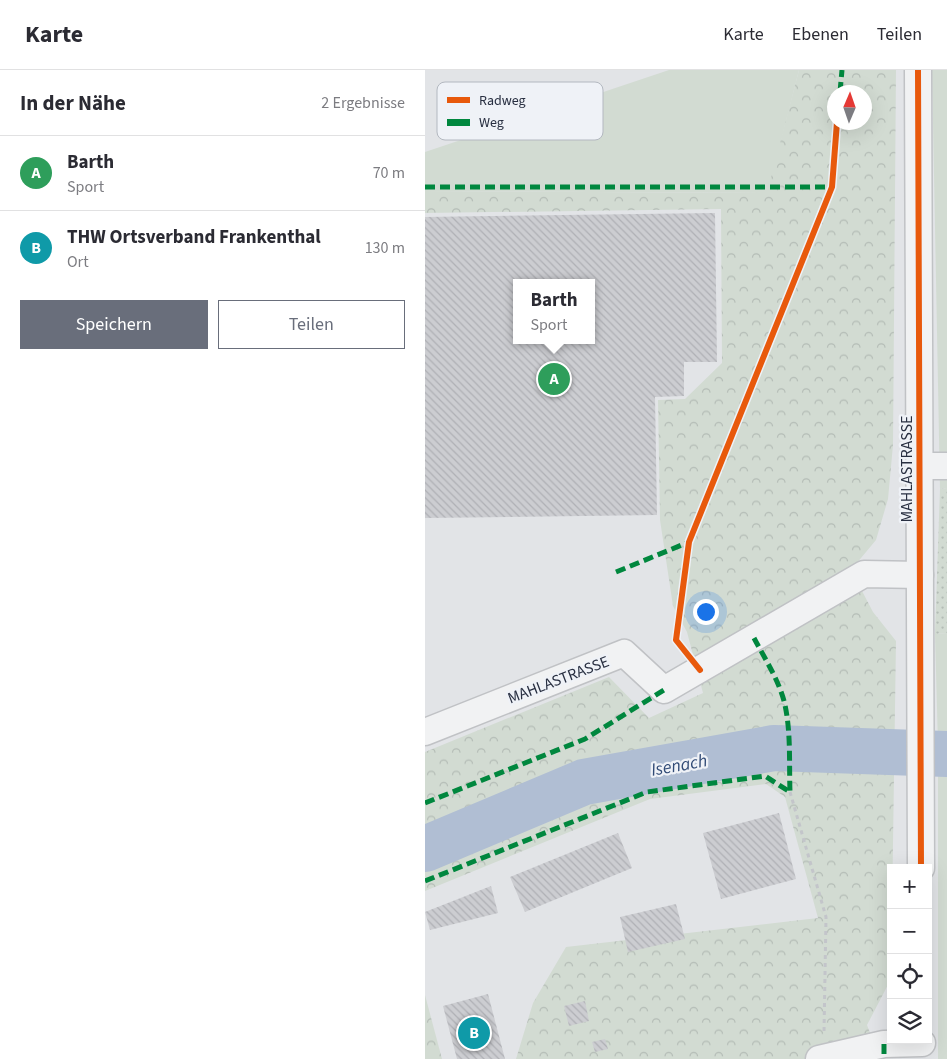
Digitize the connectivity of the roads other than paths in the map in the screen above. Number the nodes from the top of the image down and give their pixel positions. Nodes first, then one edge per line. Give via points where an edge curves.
1 (918, 70) edge
2 (919, 466) junction
3 (947, 466) edge
4 (920, 575) junction
5 (425, 732) edge
6 (921, 864) edge
7 (922, 1047) edge
8 (821, 1058) edge

1 - 2 street, MAHLASTRASSE
2 - 3 street
2 - 4 street, MAHLASTRASSE
4 - 5 street, MAHLASTRASSE via 864,574 664,690 624,654
4 - 6 street, MAHLASTRASSE
7 - 8 street via 884,1044

